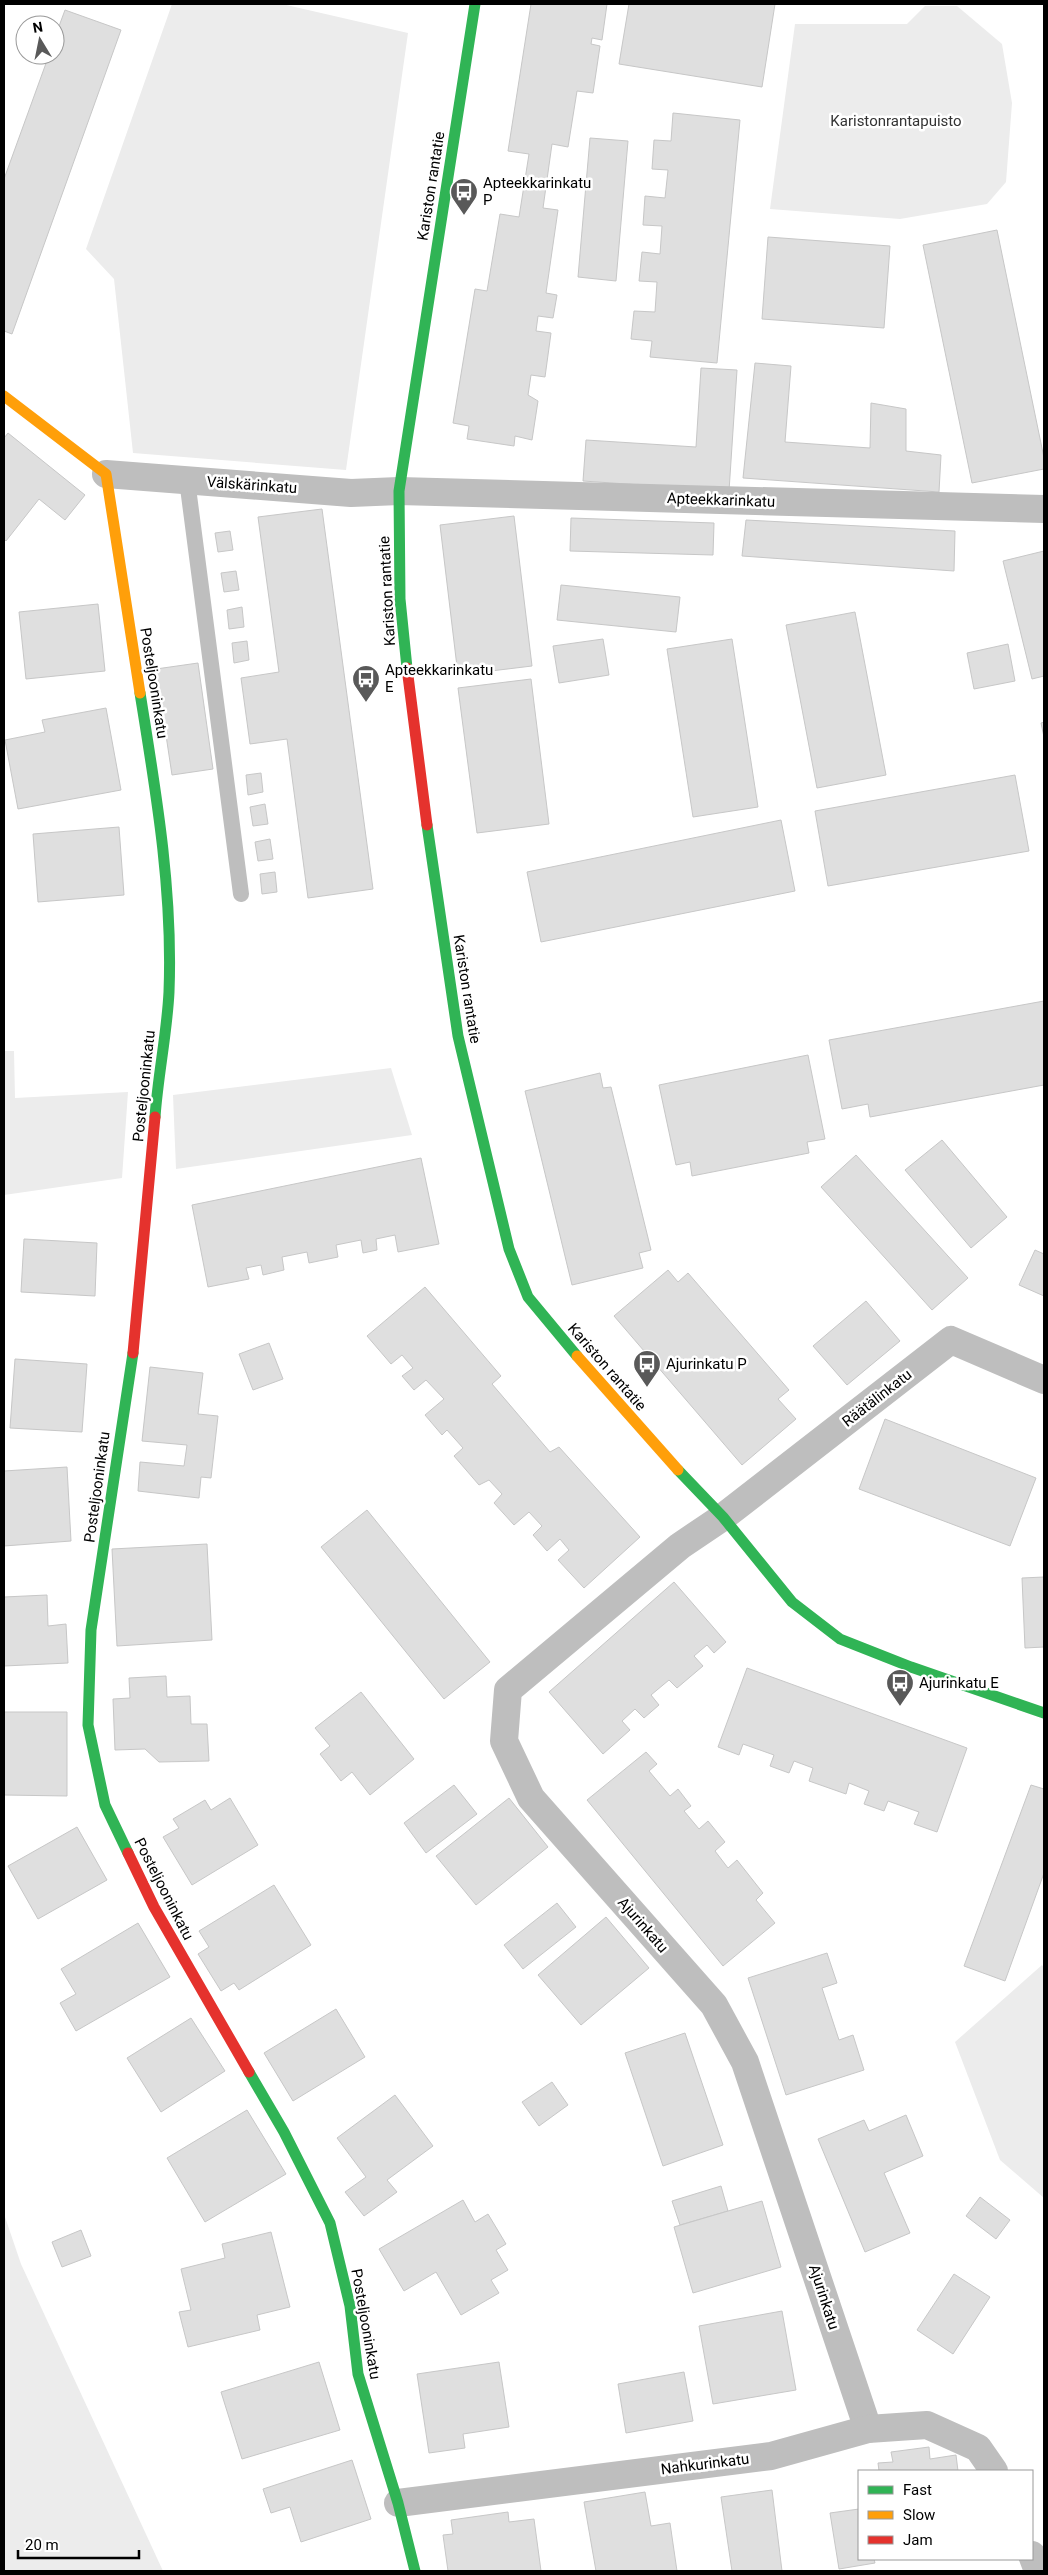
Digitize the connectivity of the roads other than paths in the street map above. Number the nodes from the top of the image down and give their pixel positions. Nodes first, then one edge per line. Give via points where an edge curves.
1 (474, 4) edge
2 (4, 396) edge
3 (106, 474) junction
4 (187, 480) junction
5 (399, 491) junction
6 (1044, 509) edge
7 (241, 894) dead end
8 (1044, 1380) edge
9 (723, 1517) junction
10 (1044, 1713) edge
11 (868, 2429) junction
12 (993, 2470) edge
13 (398, 2503) junction
14 (1033, 2558) edge
15 (415, 2571) edge
16 (1038, 2571) edge

1 - 5 street, Kariston rantatie
2 - 3 street
3 - 4 street, Välskärinkatu
3 - 13 street, Posteljooninkatu via 160,820 169,902 169,993 158,1078 135,1343 92,1630 88,1725 105,1805 154,1907 284,2132 330,2223 350,2306 358,2374
4 - 5 street, Välskärinkatu via 351,493
4 - 7 lane
5 - 6 street, Apteekkarinkatu
5 - 9 street, Kariston rantatie via 400,599 414,738 458,1036 509,1249 528,1297 544,1318
8 - 9 street, Räätälinkatu via 951,1340
9 - 10 street, Kariston rantatie via 792,1602 840,1639
9 - 11 street, Ajurinkatu via 680,1546 508,1690 504,1741 531,1798 714,2005 745,2062
11 - 12 street, Nahkurinkatu via 927,2425 978,2448
11 - 13 street, Nahkurinkatu via 771,2456
13 - 15 street, Posteljooninkatu
14 - 16 street

